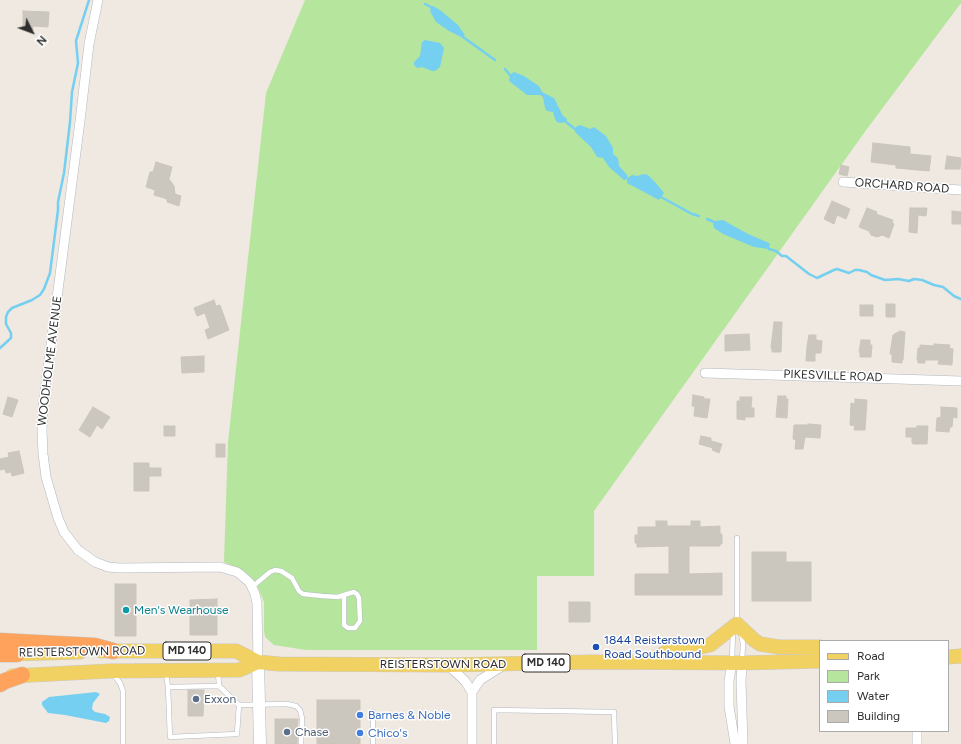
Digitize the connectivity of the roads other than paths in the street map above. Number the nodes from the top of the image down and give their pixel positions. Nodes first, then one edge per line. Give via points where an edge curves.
1 (98, 0) edge
2 (843, 182) dead end
3 (961, 190) edge
4 (705, 372) dead end
5 (961, 381) edge
6 (737, 538) dead end
7 (252, 587) junction
8 (344, 595) junction
9 (737, 624) junction
10 (0, 641) edge
11 (819, 647) edge
12 (113, 650) junction
13 (0, 654) edge
14 (17, 654) joint
15 (961, 656) edge
16 (949, 657) edge
17 (819, 661) edge
18 (258, 662) junction
19 (737, 662) junction
20 (647, 663) junction
21 (505, 664) junction
22 (448, 665) junction
23 (218, 670) junction
24 (110, 671) junction
25 (165, 671) junction
26 (22, 675) junction
27 (0, 676) edge
28 (0, 684) edge
29 (219, 686) junction
30 (168, 687) junction
31 (472, 692) junction
32 (260, 704) junction
33 (239, 705) junction
34 (373, 712) dead end
35 (917, 732) edge
36 (123, 744) edge
37 (260, 744) edge
38 (301, 744) edge
39 (373, 744) edge
40 (472, 744) edge
41 (494, 744) edge
42 (615, 744) edge
43 (735, 744) edge
44 (743, 744) edge
45 (918, 744) edge

1 - 7 street, WOODHOLME AVENUE via 90,36 43,406 46,478 58,518 71,542 95,562 120,568 220,567 237,572
2 - 3 street, ORCHARD ROAD
4 - 5 street, PIKESVILLE ROAD
6 - 9 lane
7 - 8 lane via 275,570 292,578 303,594
7 - 18 street, WOODHOLME AVENUE via 257,603
8 - 8 lane via 344,625 353,629 360,621 359,598 354,592
9 - 11 main road via 760,644 779,647
9 - 19 lane via 742,634
9 - 19 lane via 732,633
9 - 20 main road via 710,645 676,647
10 - 12 highway via 95,646
12 - 14 main road, REISTERSTOWN ROAD / MD 140
12 - 18 main road, REISTERSTOWN ROAD / MD 140 via 236,651
13 - 14 highway
15 - 16 main road
17 - 19 main road, REISTERSTOWN ROAD / MD 140
18 - 22 main road, REISTERSTOWN ROAD / MD 140
18 - 23 main road, REISTERSTOWN ROAD / MD 140 via 239,670
18 - 32 street
19 - 20 main road, REISTERSTOWN ROAD / MD 140
19 - 43 street via 729,681 729,706
19 - 44 street
20 - 21 main road, REISTERSTOWN ROAD / MD 140
21 - 22 main road, REISTERSTOWN ROAD / MD 140
21 - 31 street via 480,680
22 - 31 street via 466,681
23 - 25 main road, REISTERSTOWN ROAD / MD 140
23 - 29 lane
24 - 25 main road, REISTERSTOWN ROAD / MD 140
24 - 26 main road, REISTERSTOWN ROAD / MD 140
24 - 36 lane via 123,690
25 - 30 lane
26 - 27 main road, REISTERSTOWN ROAD / MD 140
26 - 28 highway
29 - 30 lane
29 - 33 lane
30 - 33 lane via 170,737 237,734
31 - 40 street
32 - 33 lane
32 - 37 street
32 - 38 lane via 293,704 300,710
34 - 39 lane
35 - 45 street
41 - 42 lane via 494,710 614,712

